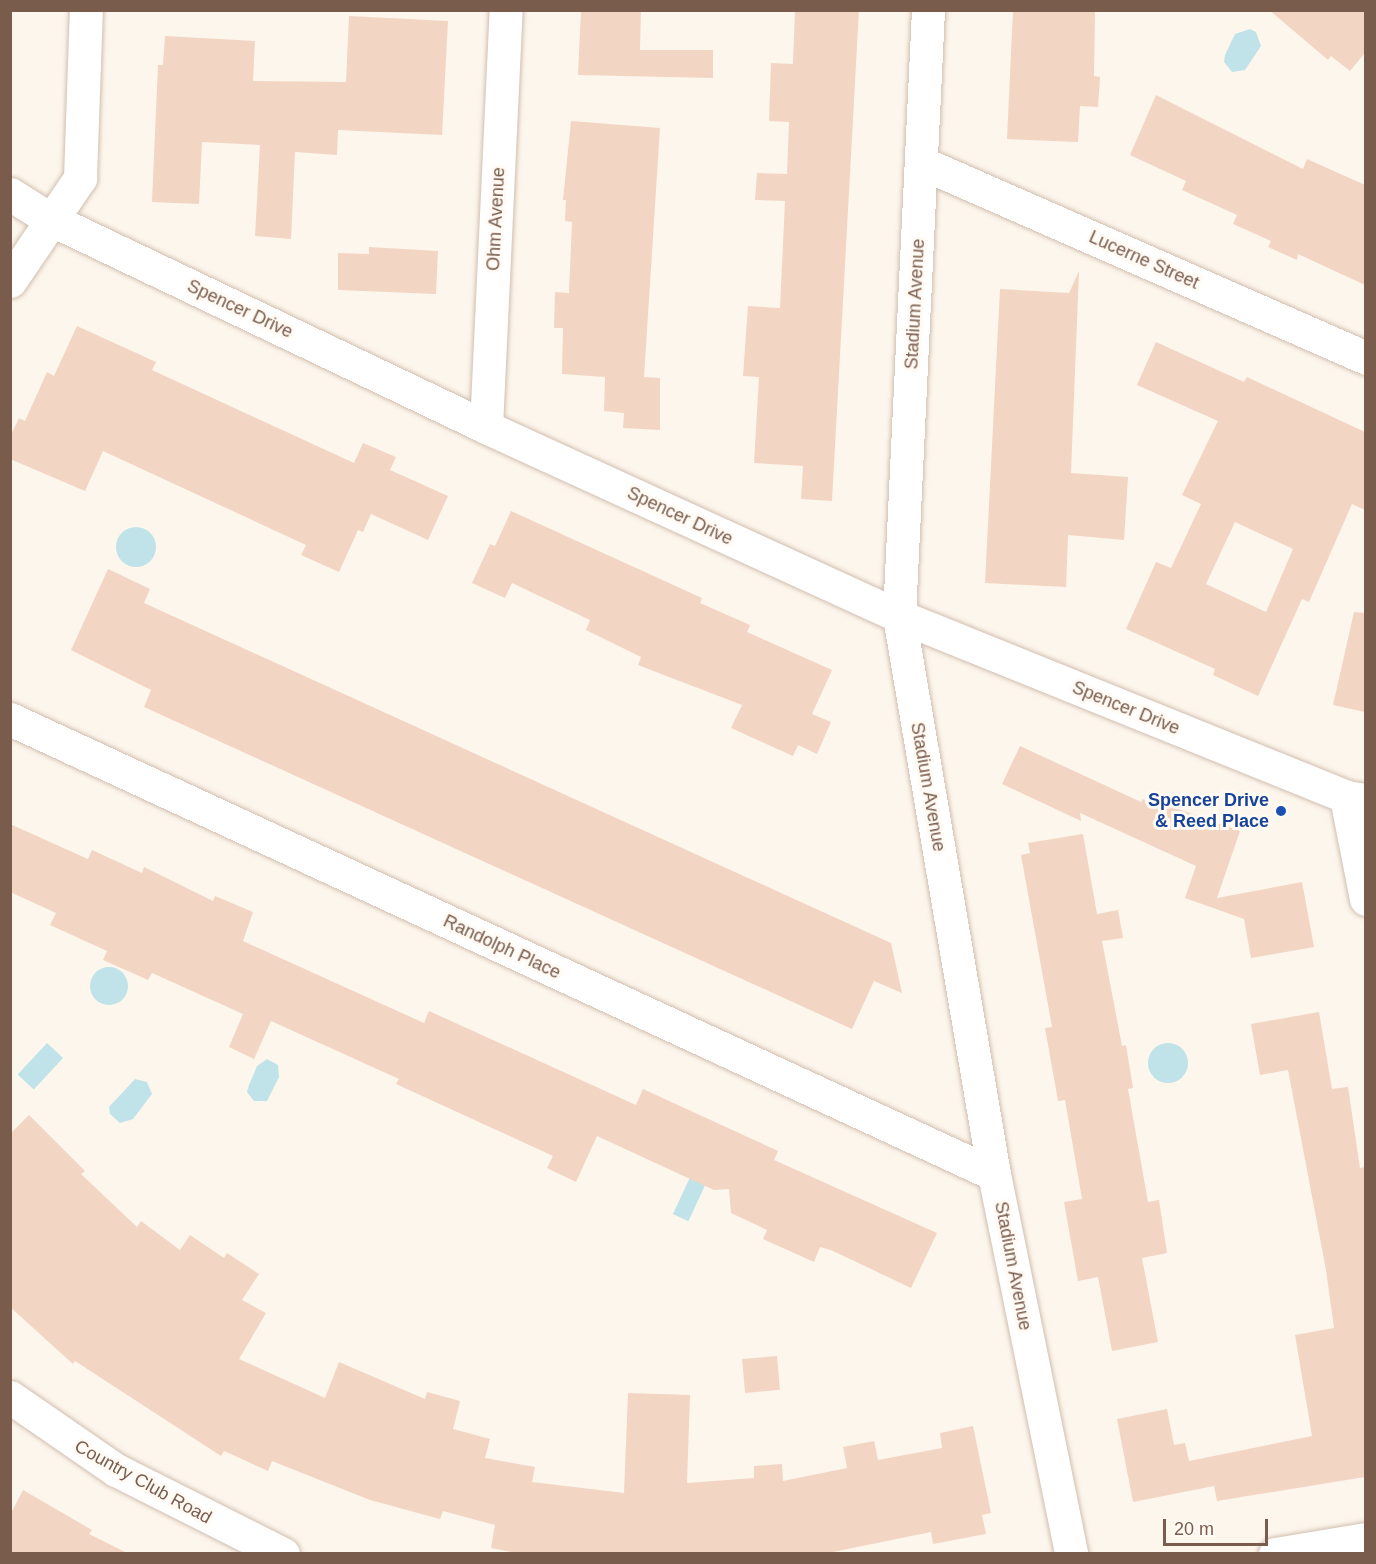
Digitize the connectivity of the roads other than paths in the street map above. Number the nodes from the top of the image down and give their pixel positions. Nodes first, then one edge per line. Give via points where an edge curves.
1 (86, 10) edge
2 (506, 10) edge
3 (928, 10) edge
4 (922, 163) junction
5 (10, 194) edge
6 (50, 219) junction
7 (10, 281) edge
8 (1365, 358) edge
9 (486, 427) junction
10 (899, 616) junction
11 (10, 719) edge
12 (1356, 799) edge
13 (1365, 898) edge
14 (994, 1174) junction
15 (10, 1397) edge
16 (1365, 1539) edge
17 (283, 1554) edge
18 (1071, 1554) edge
19 (1275, 1554) edge

1 - 6 street via 80,178
2 - 9 street, Ohm Avenue
3 - 4 street, Stadium Avenue
4 - 8 street, Lucerne Street
4 - 10 street, Stadium Avenue
5 - 6 street, Spencer Drive
6 - 7 street
6 - 9 street, Spencer Drive
9 - 10 street, Spencer Drive
10 - 12 street, Spencer Drive
10 - 14 street, Stadium Avenue
11 - 14 street, Randolph Place
12 - 13 street
14 - 18 street, Stadium Avenue
15 - 17 street, Country Club Road via 116,1470
16 - 19 street

